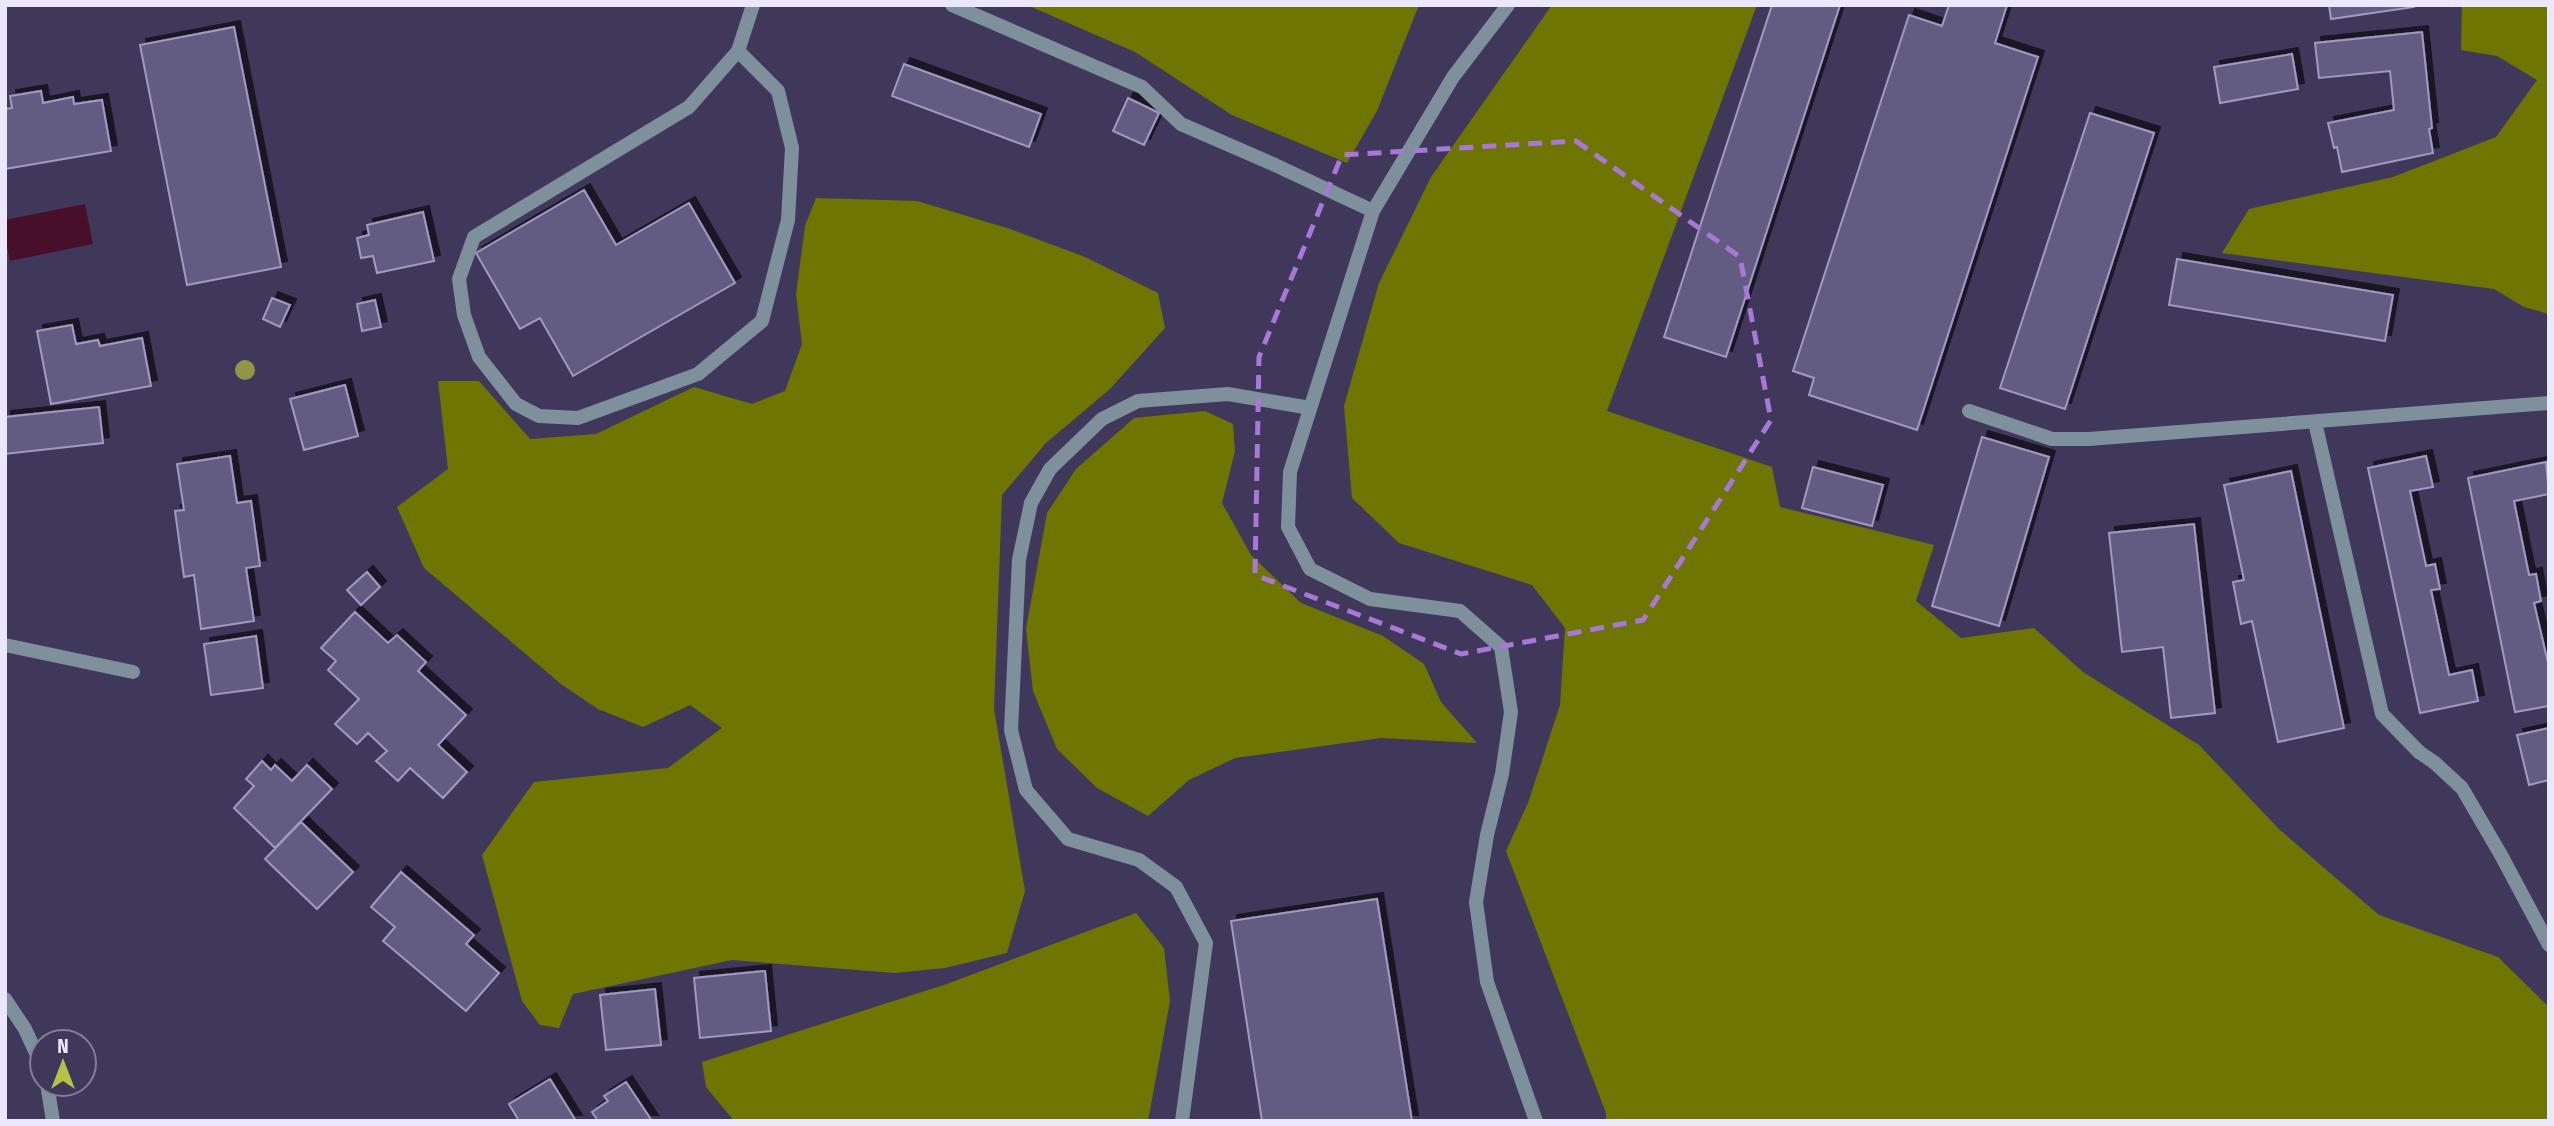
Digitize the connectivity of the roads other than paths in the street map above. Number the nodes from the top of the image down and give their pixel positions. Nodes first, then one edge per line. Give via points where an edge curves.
1 (754, 5) edge
2 (952, 5) edge
3 (1508, 5) edge
4 (738, 51) junction
5 (1373, 211) junction
6 (2549, 403) edge
7 (1310, 408) junction
8 (1969, 411) dead end
9 (2315, 422) junction
10 (5, 645) edge
11 (133, 671) dead end
12 (2549, 945) edge
13 (5, 999) edge
14 (28, 1036) edge
15 (49, 1098) edge
16 (53, 1121) edge
17 (1182, 1121) edge
18 (1536, 1121) edge

1 - 4 street
2 - 5 street via 1142,87 1181,124
3 - 5 street via 1453,76
4 - 4 street via 778,91 792,148 788,220 762,321 698,374 579,418 539,416 516,404 479,357 464,315 459,279 474,237 690,107
5 - 7 street
6 - 9 street
7 - 17 street via 1228,394 1138,401 1102,419 1050,469 1031,503 1019,560 1011,730 1026,790 1068,839 1139,860 1175,887 1206,943
7 - 18 street via 1290,472 1288,527 1310,569 1370,599 1460,611 1502,647 1511,712 1476,902 1487,982
8 - 9 street via 2052,439
9 - 12 street via 2382,714 2462,788
10 - 11 street
13 - 14 street
15 - 16 street

